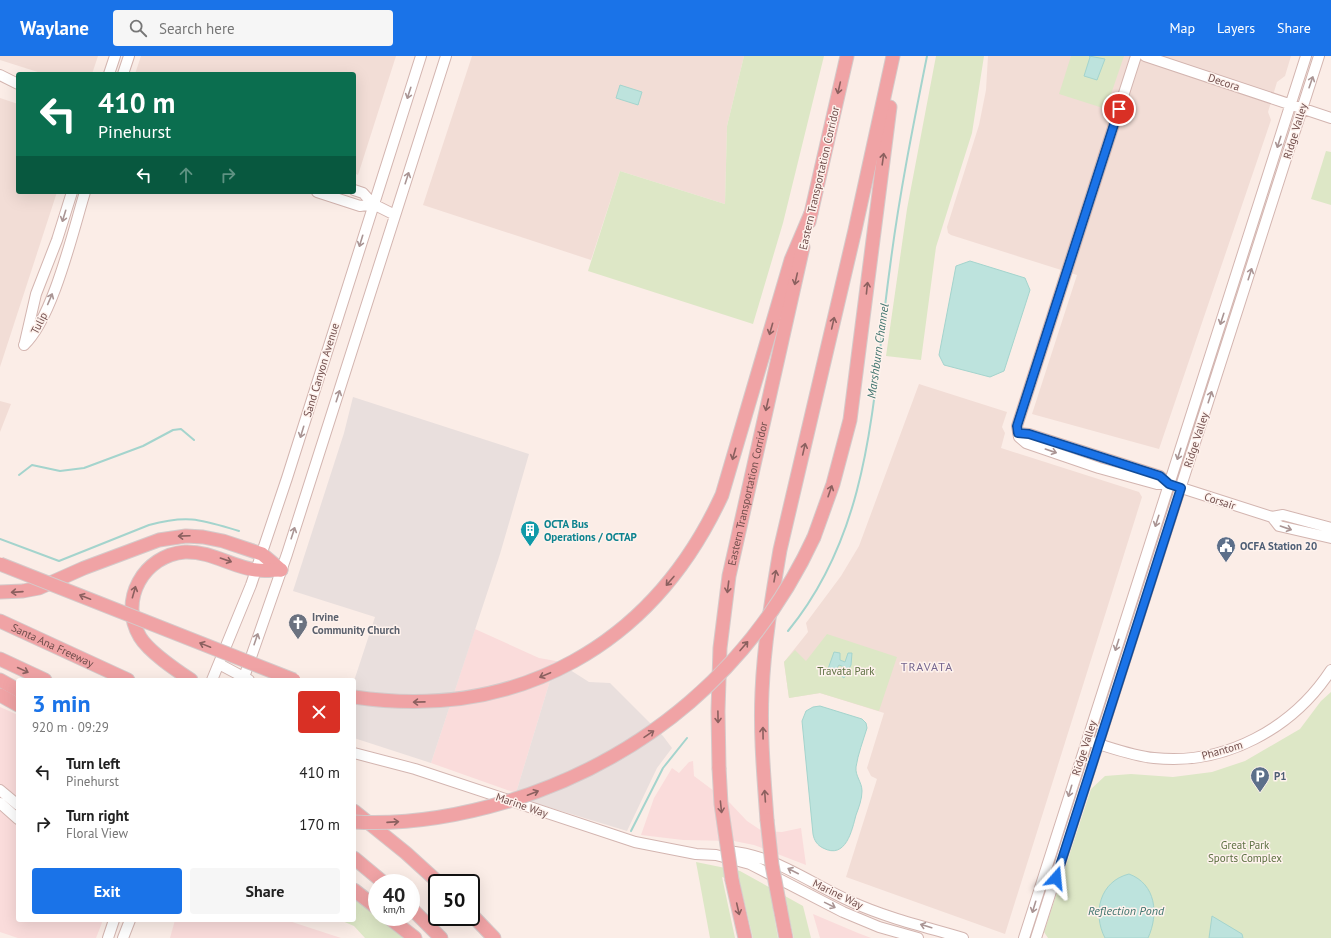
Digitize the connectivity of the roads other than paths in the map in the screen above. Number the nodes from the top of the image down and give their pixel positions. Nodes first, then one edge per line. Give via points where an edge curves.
1 (115, 56) edge
2 (129, 56) edge
3 (421, 56) edge
4 (446, 56) edge
5 (847, 56) edge
6 (893, 56) edge
7 (896, 56) edge
8 (1136, 56) edge
9 (1145, 56) edge
10 (1306, 56) edge
11 (1319, 56) edge
12 (110, 72) edge
13 (124, 72) edge
14 (0, 75) edge
15 (16, 83) edge
16 (1291, 104) junction
17 (1302, 108) junction
18 (1331, 118) edge
19 (356, 191) edge
20 (71, 194) edge
21 (84, 194) edge
22 (323, 194) edge
23 (373, 204) junction
24 (811, 213) junction
25 (395, 215) junction
26 (1169, 484) junction
27 (1181, 488) junction
28 (1272, 517) junction
29 (1331, 528) edge
30 (1331, 538) edge
31 (262, 554) junction
32 (0, 564) edge
33 (256, 570) junction
34 (281, 570) junction
35 (0, 592) edge
36 (0, 621) edge
37 (0, 659) edge
38 (219, 664) junction
39 (1331, 670) edge
40 (41, 678) edge
41 (124, 678) edge
42 (189, 678) edge
43 (213, 678) edge
44 (243, 678) edge
45 (245, 678) edge
46 (289, 678) edge
47 (0, 680) edge
48 (16, 689) edge
49 (0, 695) edge
50 (356, 697) edge
51 (16, 704) edge
52 (1086, 741) junction
53 (1098, 744) junction
54 (356, 754) edge
55 (0, 790) edge
56 (0, 803) edge
57 (16, 803) edge
58 (356, 813) edge
59 (16, 817) edge
60 (356, 822) edge
61 (691, 851) junction
62 (356, 860) edge
63 (373, 874) edge
64 (429, 874) edge
65 (356, 892) edge
66 (368, 901) edge
67 (420, 917) edge
68 (113, 922) edge
69 (129, 922) edge
70 (480, 923) edge
71 (400, 926) edge
72 (108, 938) edge
73 (123, 938) edge
74 (415, 938) edge
75 (441, 938) edge
76 (494, 938) edge
77 (745, 938) edge
78 (786, 938) edge
79 (918, 938) edge
80 (963, 938) edge
81 (1024, 938) edge
82 (1036, 938) edge

1 - 12 main road
2 - 13 main road
3 -> 23 main road, Sand Canyon Avenue
25 -> 4 main road
5 -> 24 highway, Eastern Transportation Corridor
78 -> 6 highway, bridge via 772,864 767,820 762,693 767,633 780,550
60 -> 7 highway, bridge via 438,818 496,805 564,781 624,751 676,714 728,665 773,610 790,584 814,537 839,464 850,420
8 - 26 main road, Corsair via 1017,426 1018,433 1026,443 1099,468 1157,484
9 - 16 main road, Decora
10 - 16 main road, Ridge Valley
17 -> 11 main road, Ridge Valley
14 - 15 main road
16 - 17 main road, Decora
16 -> 26 main road, Ridge Valley
17 - 18 main road, Decora
27 -> 17 main road, Ridge Valley
19 - 23 main road via 363,193
20 -> 21 main road, Tulip via 36,294 24,345 31,338 50,300
22 - 23 main road via 360,206
23 - 25 main road
23 -> 31 main road, Sand Canyon Avenue
24 -> 50 highway via 791,260 722,496 709,524 675,576 650,605 620,630 564,668 507,689 466,698 402,702
24 -> 77 highway, Eastern Transportation Corridor, bridge via 729,576 720,648 718,711 722,819
34 -> 25 main road
26 - 27 main road, Corsair
26 -> 52 main road, Ridge Valley
27 - 28 main road, Corsair
27 - 53 main road, Ridge Valley
28 - 29 main road, Corsair via 1283,515
28 -> 30 main road, Corsair via 1280,526
31 - 33 main road, Sand Canyon Avenue
31 - 34 highway
31 -> 35 highway via 223,541 178,536 159,540 30,590
46 -> 32 highway, bridge
33 - 34 highway
33 - 38 main road, Sand Canyon Avenue
42 -> 33 highway via 150,648 136,630 132,617 132,601 136,585 142,575 158,560 186,552 215,556
45 -> 34 main road
36 - 41 highway, Santa Ana Freeway
37 -> 40 highway
38 - 43 main road, Sand Canyon Avenue
38 - 44 main road
39 - 53 main road, Phantom via 1311,696 1286,719 1259,738 1224,751 1174,760 1135,756
47 - 48 highway
49 - 51 highway
52 - 53 main road, Phantom
52 -> 81 main road, Ridge Valley
53 - 82 main road, Ridge Valley
54 - 61 main road, Marine Way via 415,769 635,842 658,848
55 - 57 main road
56 - 59 main road
58 - 64 highway
61 -> 79 main road, Marine Way via 750,864 853,916
80 -> 61 main road, Marine Way via 852,902 779,864 756,856 704,849
62 - 63 highway
65 - 66 highway
67 - 75 highway
68 - 72 main road
69 - 73 main road
70 - 76 highway
71 - 74 highway

